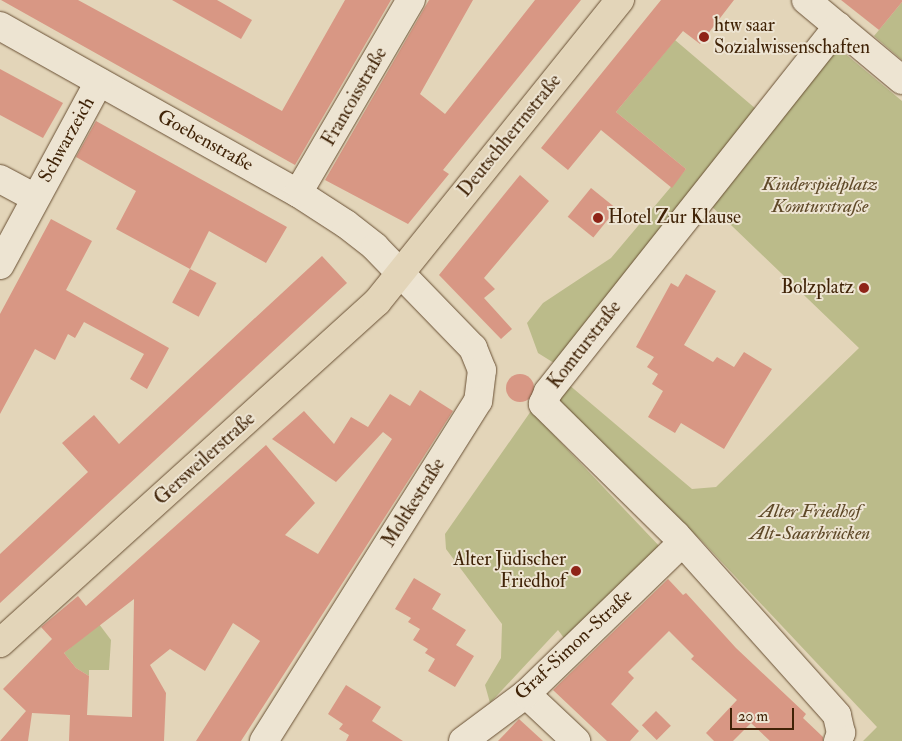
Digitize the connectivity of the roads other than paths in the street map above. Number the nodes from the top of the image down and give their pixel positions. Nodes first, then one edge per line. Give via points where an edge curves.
1 (411, 0) edge
2 (620, 0) edge
3 (806, 0) edge
4 (0, 26) edge
5 (838, 26) junction
6 (902, 80) edge
7 (99, 82) junction
8 (0, 179) edge
9 (298, 193) junction
10 (35, 198) junction
11 (0, 265) edge
12 (400, 272) junction
13 (681, 544) junction
14 (3, 640) edge
15 (526, 694) junction
16 (264, 741) edge
17 (463, 741) edge
18 (576, 741) edge
19 (838, 741) edge

1 - 9 street, Francoisstraße
2 - 12 main road, Deutschherrnstraße
3 - 5 street
4 - 7 street, Goebenstraße
5 - 6 street
5 - 13 street, Komturstraße via 548,392 543,404
7 - 9 street, Goebenstraße
7 - 10 street, Schwarzeich
8 - 10 street, Schwarzeich
9 - 12 street, Goebenstraße via 365,239
10 - 11 street, Schwarzeich
12 - 14 main road, Gersweilerstraße via 370,309
12 - 16 street, Moltkestraße via 473,348 482,370 478,401
13 - 15 street, Graf-Simon-Straße
13 - 19 street, Komturstraße via 837,715 841,732
15 - 17 street, Graf-Simon-Straße
15 - 18 street

